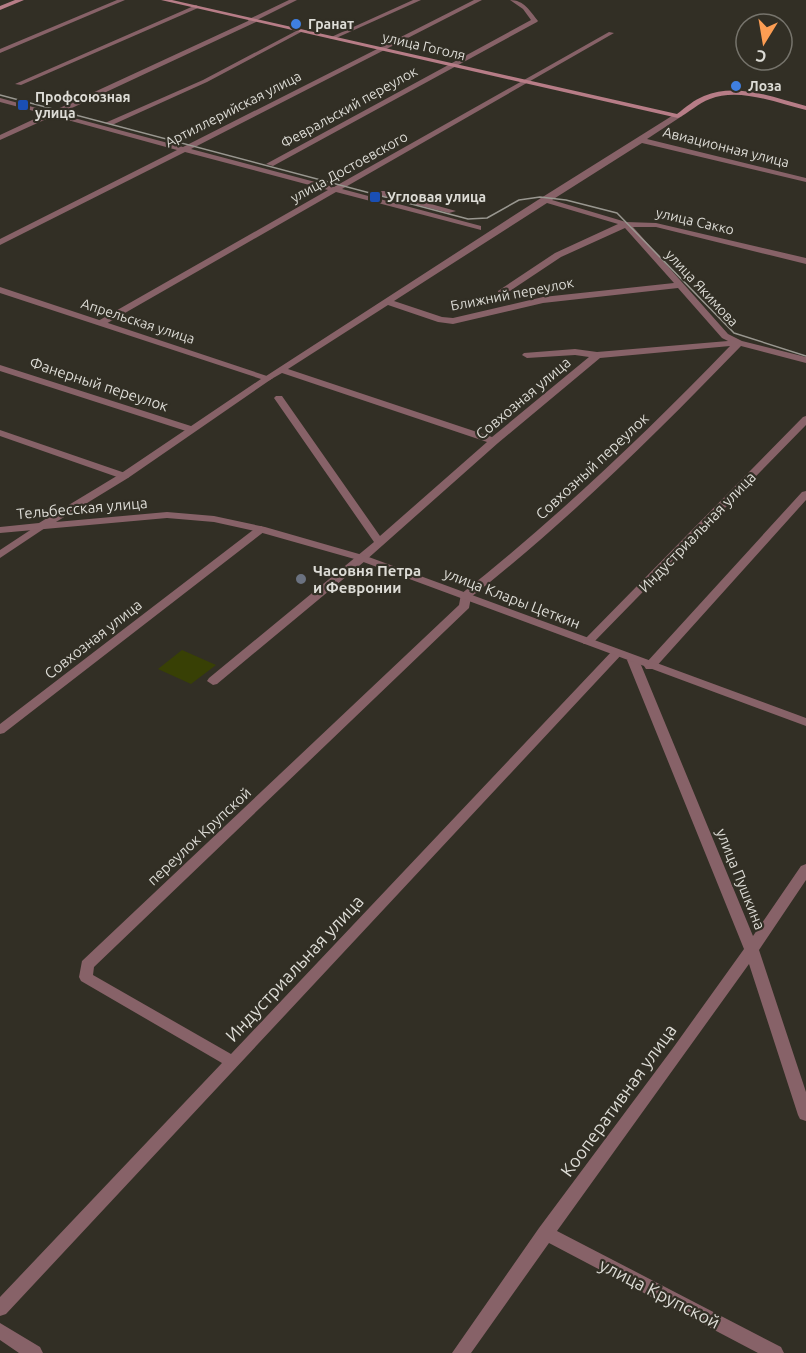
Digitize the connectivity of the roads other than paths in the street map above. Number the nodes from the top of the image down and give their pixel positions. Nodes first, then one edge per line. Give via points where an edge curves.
1 (21, 0) edge
2 (122, 0) edge
3 (165, 0) edge
4 (294, 0) edge
5 (418, 0) edge
6 (479, 0) edge
7 (513, 0) edge
8 (194, 4) edge
9 (0, 8) edge
10 (253, 20) junction
11 (300, 31) junction
12 (610, 33) dead end
13 (332, 38) junction
14 (381, 49) junction
15 (0, 51) edge
16 (451, 65) junction
17 (526, 82) junction
18 (19, 84) dead end
19 (0, 92) edge
20 (0, 100) edge
21 (806, 108) edge
22 (61, 110) junction
23 (52, 114) junction
24 (678, 116) junction
25 (109, 123) junction
26 (0, 138) edge
27 (640, 140) junction
28 (194, 145) junction
29 (185, 149) junction
30 (270, 164) junction
31 (806, 180) edge
32 (346, 185) junction
33 (335, 189) junction
34 (544, 200) junction
35 (452, 211) dead end
36 (626, 224) junction
37 (478, 228) dead end
38 (0, 242) edge
39 (806, 261) edge
40 (680, 285) junction
41 (0, 290) edge
42 (501, 293) dead end
43 (387, 302) junction
44 (101, 323) junction
45 (739, 343) junction
46 (527, 355) dead end
47 (597, 355) junction
48 (806, 360) edge
49 (0, 368) edge
50 (281, 370) junction
51 (268, 378) junction
52 (279, 398) dead end
53 (806, 419) edge
54 (190, 429) junction
55 (0, 433) edge
56 (494, 441) junction
57 (124, 476) junction
58 (806, 494) edge
59 (167, 515) joint
60 (41, 526) junction
61 (261, 529) junction
62 (0, 530) edge
63 (379, 542) junction
64 (0, 555) edge
65 (362, 558) junction
66 (465, 601) junction
67 (588, 642) junction
68 (617, 653) junction
69 (633, 660) junction
70 (650, 666) junction
71 (213, 681) dead end
72 (806, 722) edge
73 (0, 730) edge
74 (806, 869) edge
75 (752, 951) junction
76 (233, 1062) junction
77 (806, 1114) edge
78 (544, 1233) junction
79 (0, 1309) edge
80 (0, 1331) edge
81 (34, 1353) edge
82 (461, 1353) edge
83 (775, 1353) edge

1 - 9 main road
2 - 15 street
3 - 8 main road, улица Гоголя
4 - 10 street
5 - 13 street
6 - 14 street, Артиллерийская улица
7 - 16 street, Февральский переулок via 535,21
8 - 10 main road, улица Гоголя
8 - 18 street
10 - 11 main road, улица Гоголя
10 - 22 street
11 - 13 main road, улица Гоголя
11 - 25 street via 205,81
12 - 17 street, улица Достоевского
13 - 14 main road, улица Гоголя
14 - 16 main road, улица Гоголя
14 - 28 street, Артиллерийская улица
16 - 17 main road, улица Гоголя
16 - 30 street, Февральский переулок
17 - 24 main road, улица Гоголя
17 - 32 street, улица Достоевского
19 - 22 street
20 - 23 street
21 - 24 main road via 719,94
22 - 23 street
22 - 25 street
23 - 26 street
23 - 29 street
24 - 27 street
25 - 28 street
27 - 31 street, Авиационная улица
27 - 34 street
28 - 29 street, Артиллерийская улица
28 - 30 street
29 - 33 street
29 - 38 street, Артиллерийская улица
30 - 32 street
32 - 33 street, улица Достоевского
32 - 35 street
33 - 37 street
33 - 44 street, улица Достоевского
34 - 36 street, улица Сакко
34 - 43 street
36 - 39 street, улица Сакко via 656,225
36 - 40 street, улица Якимова
36 - 42 street, Ближний переулок via 558,255
40 - 43 street, Ближний переулок via 543,300 453,321
40 - 45 street, улица Якимова via 725,336
41 - 44 street, Апрельская улица
43 - 50 street
44 - 51 street, Апрельская улица
45 - 47 street
45 - 48 street, улица Якимова
45 - 66 street, Совхозный переулок via 634,451
46 - 47 street
47 - 56 street, Совхозная улица
49 - 54 street, Фанерный переулок
50 - 51 street
50 - 56 street
51 - 54 street
52 - 63 street
53 - 67 street, Индустриальная улица
54 - 57 street
55 - 57 street
56 - 63 street, Совхозная улица
57 - 60 street
58 - 70 street
59 - 60 street, Тельбесская улица
59 - 61 street, улица Клары Цеткин
60 - 62 street, Тельбесская улица
60 - 64 street
61 - 65 street, улица Клары Цеткин
61 - 73 street, Совхозная улица
63 - 65 street, Совхозная улица
65 - 66 street, улица Клары Цеткин
65 - 71 street, Совхозная улица
66 - 67 street, улица Клары Цеткин
66 - 76 street, переулок Крупской via 87,965 86,977
67 - 68 street, улица Клары Цеткин
68 - 69 street, улица Клары Цеткин
68 - 76 street, Индустриальная улица
69 - 70 street, улица Клары Цеткин
69 - 75 street, улица Пушкина
70 - 72 street, улица Клары Цеткин
74 - 75 street, Кооперативная улица
75 - 77 street, улица Пушкина
75 - 78 street, Кооперативная улица
76 - 79 street, Индустриальная улица
78 - 82 street, Кооперативная улица
78 - 83 street, улица Крупской
80 - 81 street

